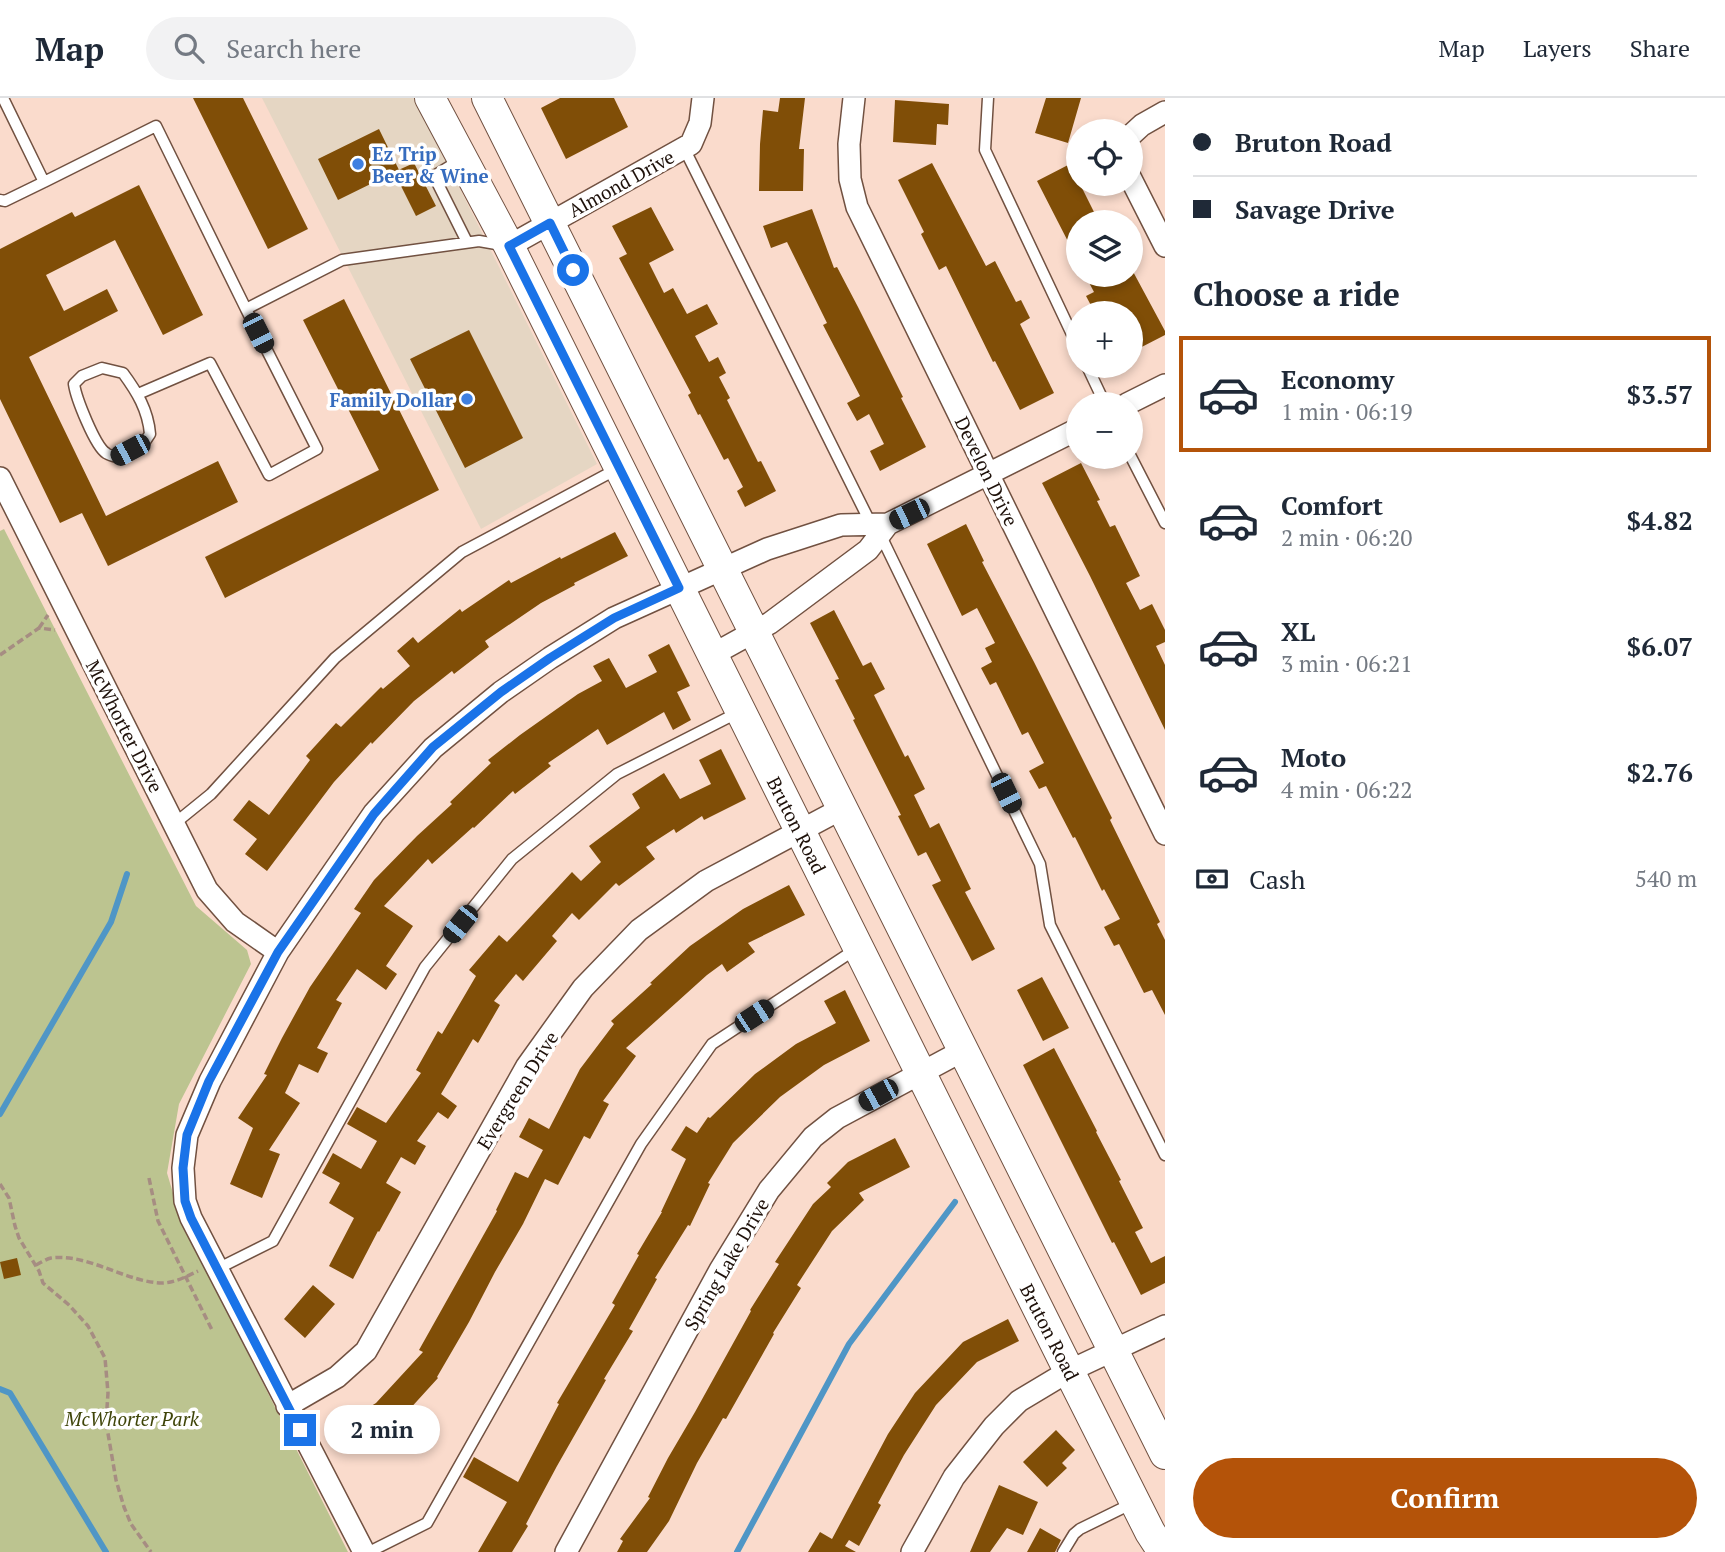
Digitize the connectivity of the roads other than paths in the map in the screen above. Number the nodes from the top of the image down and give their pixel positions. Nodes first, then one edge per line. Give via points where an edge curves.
1 (3, 98) edge
2 (430, 98) edge
3 (487, 98) edge
4 (703, 98) edge
5 (853, 98) edge
6 (988, 98) edge
7 (1165, 112) edge
8 (1143, 124) edge
9 (684, 148) junction
10 (462, 159) junction
11 (44, 182) junction
12 (1140, 196) edge
13 (0, 200) edge
14 (550, 223) junction
15 (467, 242) junction
16 (509, 246) junction
17 (1165, 246) edge
18 (246, 309) junction
19 (1066, 322) edge
20 (1165, 385) edge
21 (138, 394) junction
22 (1143, 396) edge
23 (1066, 435) edge
24 (619, 468) junction
25 (1137, 469) edge
26 (989, 474) junction
27 (0, 478) edge
28 (1165, 523) edge
29 (880, 527) junction
30 (723, 569) junction
31 (679, 588) junction
32 (755, 633) junction
33 (712, 655) junction
34 (740, 711) junction
35 (843, 808) junction
36 (174, 824) junction
37 (800, 831) junction
38 (1165, 834) edge
39 (858, 947) junction
40 (278, 952) junction
41 (964, 1050) junction
42 (920, 1072) junction
43 (1165, 1155) edge
44 (216, 1266) junction
45 (1165, 1325) edge
46 (1114, 1350) junction
47 (1069, 1371) junction
48 (287, 1406) junction
49 (1165, 1454) edge
50 (1135, 1502) junction
51 (366, 1552) edge
52 (566, 1552) edge
53 (912, 1552) edge
54 (1063, 1552) edge
55 (1163, 1552) edge

1 - 11 lane
2 - 10 main road, Bruton Road
3 - 14 main road
4 - 9 street, Almond Drive via 700,123 691,144
5 - 26 street, Develon Drive via 850,179 857,207
6 - 19 lane via 985,150
7 - 8 street
9 - 14 street, Almond Drive
9 - 29 lane
10 - 15 lane via 434,176
10 - 16 main road, Bruton Road
11 - 13 lane
11 - 18 lane via 156,125
12 - 17 street
14 - 16 street, Almond Drive
14 - 30 main road
15 - 16 lane
15 - 18 lane via 342,260
16 - 24 main road, Bruton Road
18 - 21 lane via 317,449 269,475 211,363
20 - 22 street
21 - 21 lane via 150,434 144,443 117,457 107,454 99,446 74,384 102,368 112,369 123,373
23 - 26 street
24 - 31 main road, Bruton Road
24 - 36 lane via 462,552 335,658 211,794
25 - 28 lane
26 - 29 street
26 - 38 street, Develon Drive
27 - 36 street, McWhorter Drive
29 - 30 street via 841,525
29 - 32 street via 868,550
29 - 43 lane via 1040,864 1050,925
30 - 31 street
30 - 32 main road
31 - 33 main road, Bruton Road
31 - 40 street via 614,618 550,658 433,747 374,814
32 - 33 street
32 - 35 main road
33 - 34 main road, Bruton Road
34 - 37 main road, Bruton Road
34 - 44 lane via 617,774 512,859 425,967 273,1241
35 - 37 street, Evergreen Drive
35 - 41 main road
36 - 40 street, McWhorter Drive via 207,890 235,922
37 - 39 main road, Bruton Road
37 - 48 street, Evergreen Drive via 706,881 639,930 583,988 527,1066 366,1351 337,1377
39 - 42 main road, Bruton Road
39 - 51 lane via 712,1044 641,1144 427,1523
40 - 44 street via 209,1081 187,1135 185,1201
41 - 42 street, Spring Lake Drive
41 - 46 main road
42 - 47 main road, Bruton Road
42 - 52 street, Spring Lake Drive via 837,1118 813,1137 769,1190 720,1270
44 - 48 street
45 - 46 street
46 - 47 street
46 - 49 main road
47 - 50 main road, Bruton Road
47 - 53 street via 1019,1401 994,1426 954,1477
48 - 51 street
50 - 54 lane via 1080,1529
50 - 55 main road, Bruton Road

